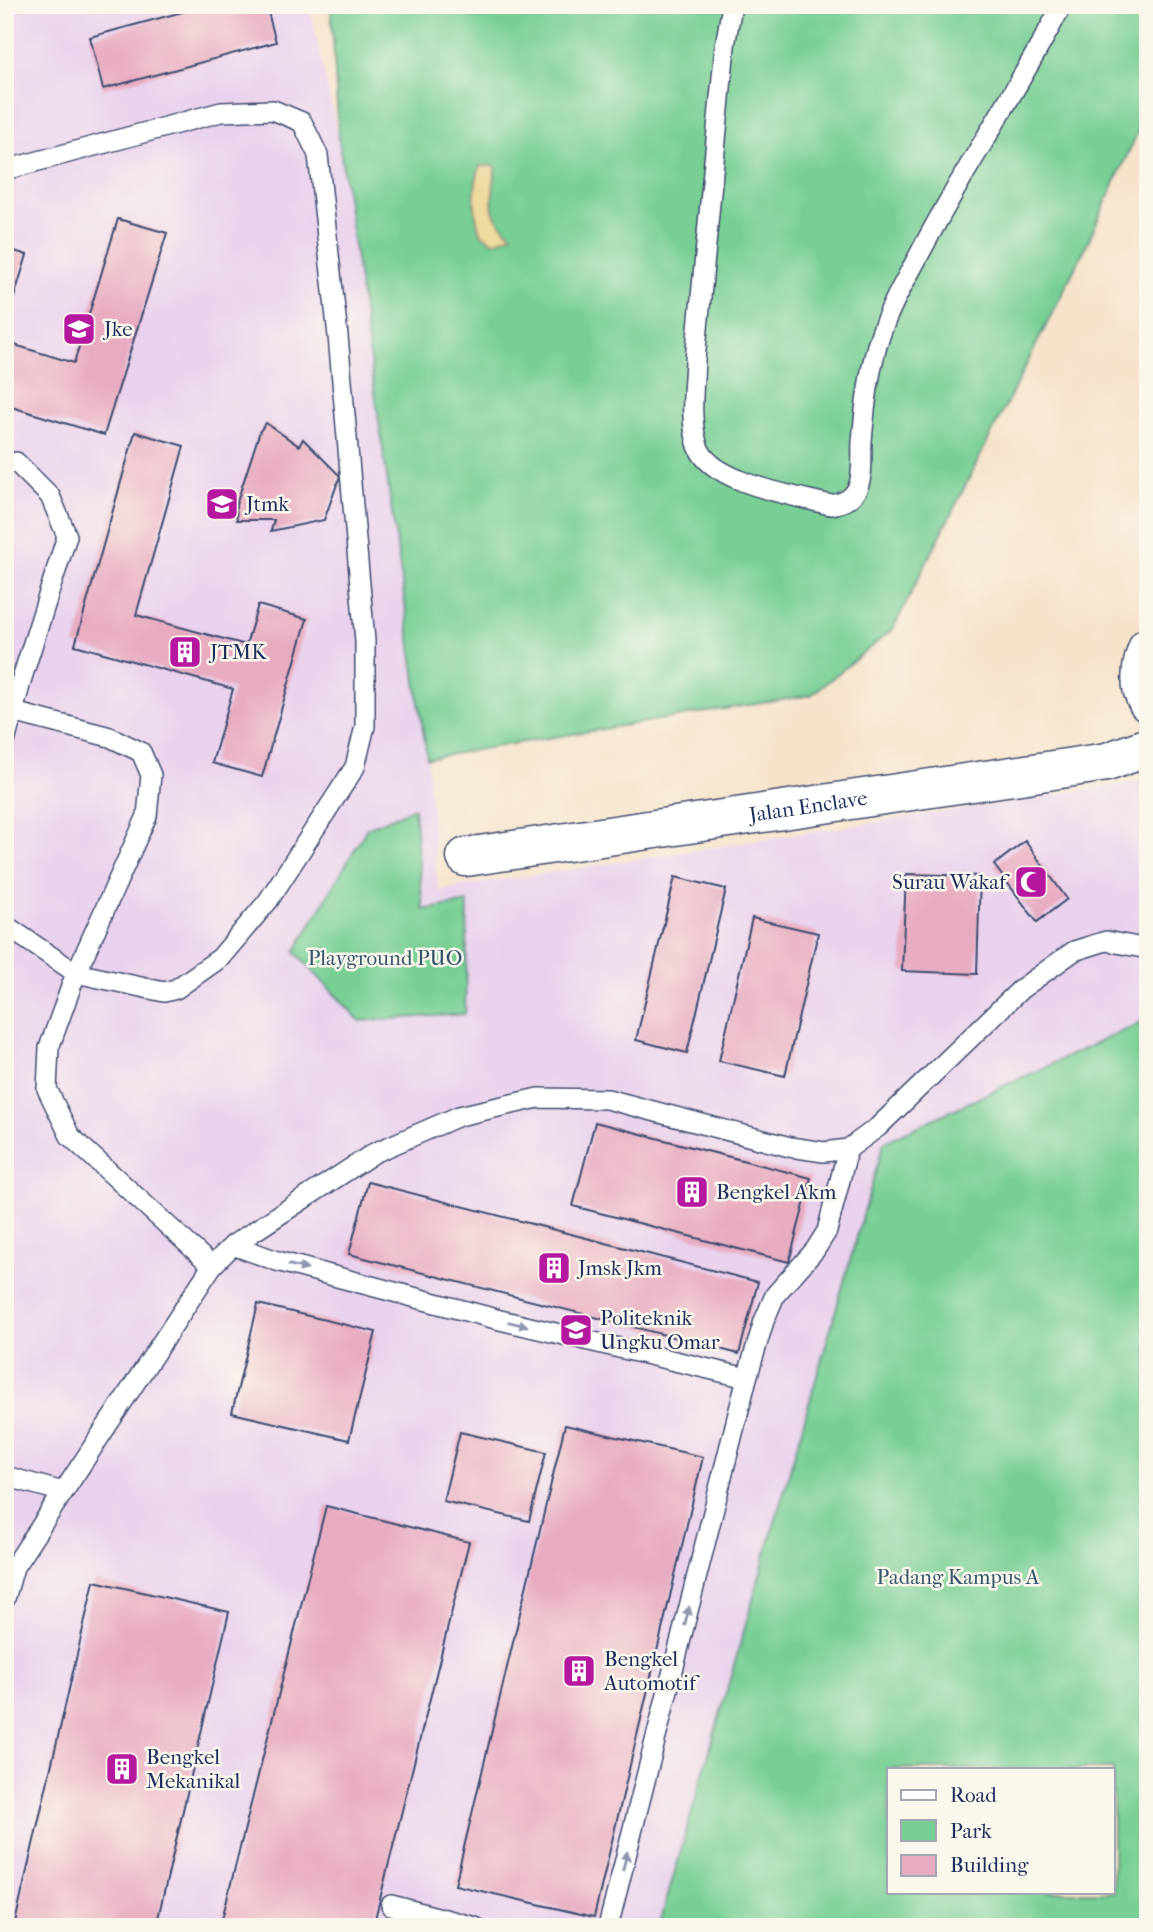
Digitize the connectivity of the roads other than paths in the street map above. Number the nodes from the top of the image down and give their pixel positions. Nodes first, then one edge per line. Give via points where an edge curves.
1 (732, 5) edge
2 (1062, 5) edge
3 (5, 170) edge
4 (16, 462) dead end
5 (1148, 647) edge
6 (14, 675) edge
7 (1148, 703) edge
8 (13, 712) junction
9 (5, 742) edge
10 (1148, 747) edge
11 (466, 857) dead end
12 (5, 925) edge
13 (1148, 949) edge
14 (76, 973) junction
15 (848, 1149) junction
16 (233, 1245) junction
17 (212, 1266) junction
18 (747, 1378) junction
19 (5, 1476) edge
20 (63, 1492) junction
21 (10, 1566) edge
22 (5, 1599) edge
23 (391, 1905) dead end
24 (475, 1927) edge
25 (608, 1927) edge

1 - 2 lane via 695,360 693,411 698,447 715,469 831,505 845,502 857,488 871,368 890,312 942,211
3 - 14 lane via 220,112 273,110 302,122 317,155 342,377 365,641 365,726 355,767 268,901 220,958 176,989 164,992
4 - 6 lane via 50,496 67,536
5 - 7 street via 1140,671
6 - 8 lane
8 - 9 lane
8 - 14 lane via 120,742 141,752 151,775 147,816
10 - 11 street, Jalan Enclave via 1107,761
12 - 14 lane
13 - 15 lane via 1106,941 1074,951 1021,989 878,1127
14 - 17 lane via 49,1048 47,1089 70,1136
15 - 16 lane via 824,1152 790,1147 607,1099 538,1098 459,1116 374,1153
15 - 18 lane via 827,1231 775,1295
16 - 17 lane
16 -> 18 lane via 277,1261 487,1316
17 - 20 lane
25 -> 18 lane
19 - 20 lane
20 - 21 lane
21 - 22 lane
23 - 24 lane

